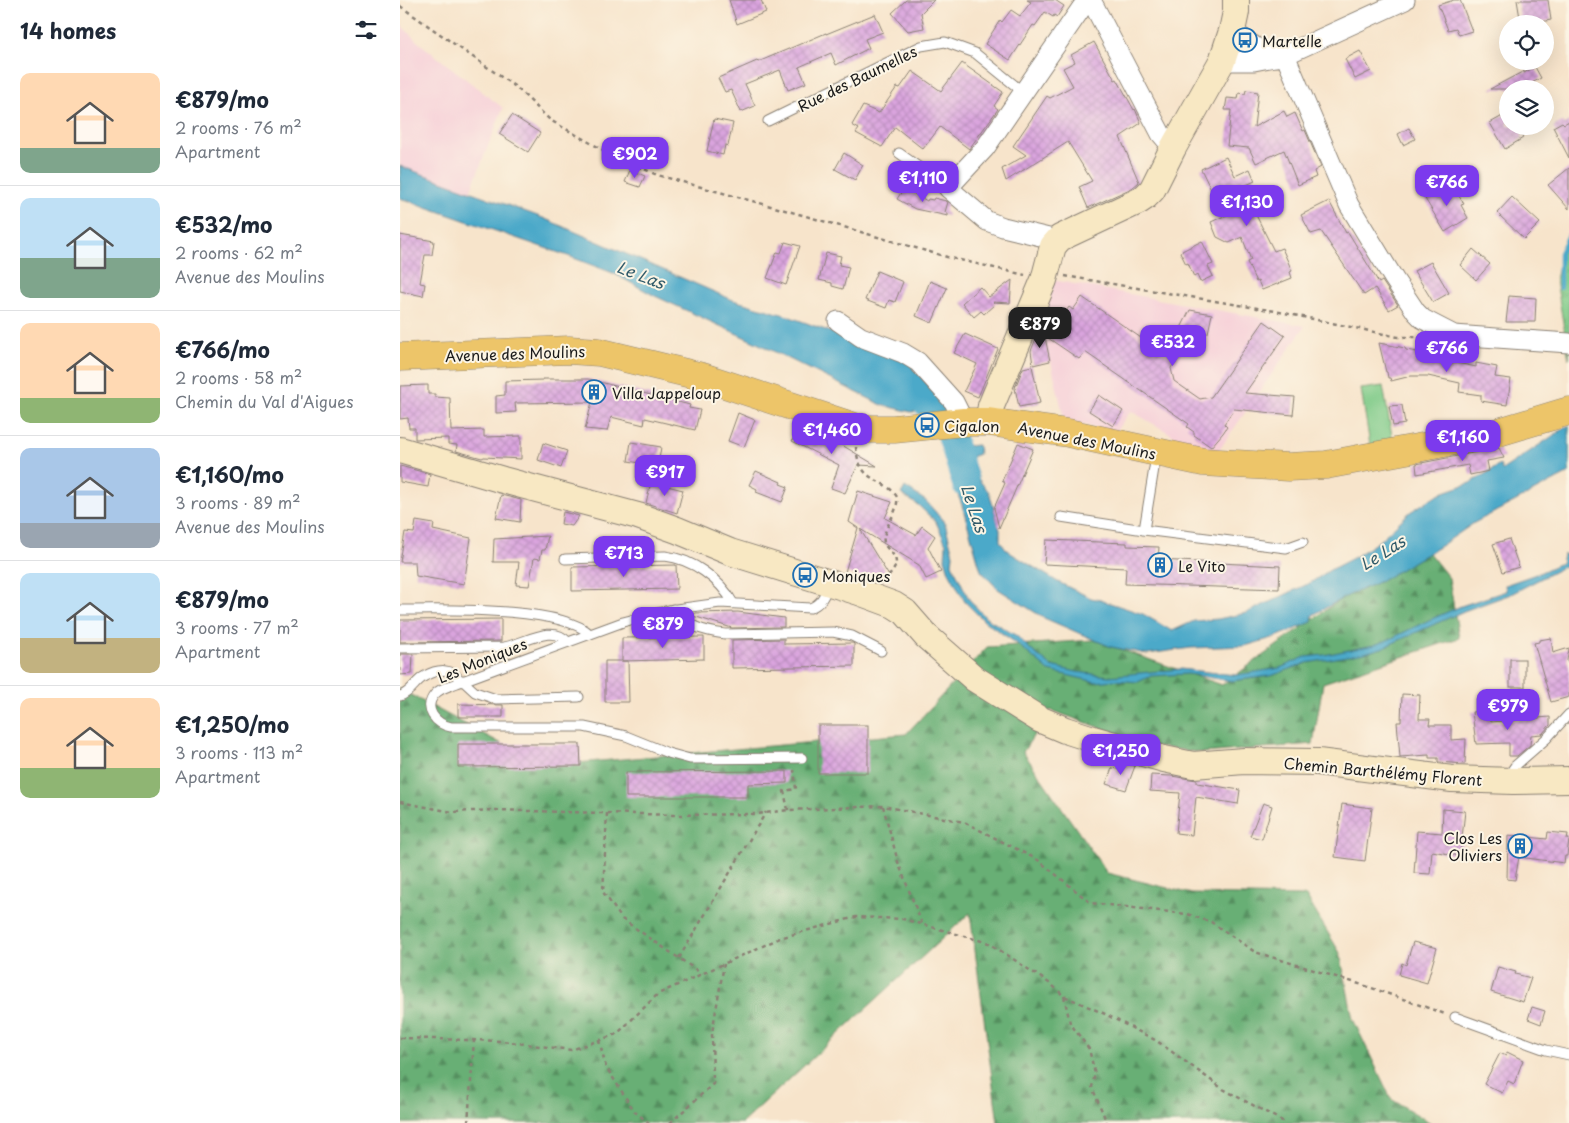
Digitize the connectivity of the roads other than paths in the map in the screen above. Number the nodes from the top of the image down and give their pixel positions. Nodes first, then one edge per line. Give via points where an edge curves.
1 (1089, 0) edge
2 (1236, 0) edge
3 (1405, 0) edge
4 (1232, 31) junction
5 (1281, 56) junction
6 (1222, 61) junction
7 (1023, 92) junction
8 (768, 121) dead end
9 (1173, 148) junction
10 (898, 153) dead end
11 (948, 188) junction
12 (1057, 240) junction
13 (838, 321) dead end
14 (1569, 344) edge
15 (400, 357) edge
16 (1569, 395) edge
17 (1562, 411) edge
18 (961, 423) junction
19 (1516, 426) junction
20 (400, 450) edge
21 (1157, 453) junction
22 (1061, 517) dead end
23 (1144, 530) junction
24 (1303, 542) dead end
25 (564, 559) dead end
26 (829, 583) junction
27 (733, 603) junction
28 (673, 609) junction
29 (400, 610) edge
30 (590, 634) junction
31 (568, 642) junction
32 (400, 648) edge
33 (881, 651) dead end
34 (461, 681) junction
35 (400, 696) edge
36 (578, 697) dead end
37 (1569, 714) edge
38 (802, 758) dead end
39 (1569, 780) edge
40 (1507, 781) junction
41 (1454, 1017) road end
42 (1569, 1055) edge

1 - 7 street
1 - 9 street via 1161,134
2 - 4 street
3 - 5 street
4 - 5 street via 1260,50
4 - 6 street
5 - 6 street via 1254,61
5 - 14 street via 1349,206 1416,312 1454,335
6 - 9 street
7 - 8 lane, Rue des Baumelles via 975,53 945,42 921,46
7 - 11 street via 985,148
9 - 12 street via 1145,197
10 - 11 lane
11 - 12 street via 987,220
12 - 18 street via 1051,250 1044,280 991,406
13 - 18 street via 861,337 918,362 954,402
15 - 18 main road, Avenue des Moulins via 569,350 599,352 703,377 859,427 894,429
16 - 19 main road via 1546,405
17 - 19 main road, Avenue des Moulins
18 - 21 main road, Avenue des Moulins via 1068,433
19 - 21 main road, Avenue des Moulins via 1492,434 1308,467 1215,464
20 - 26 street, Chemin Barthélémy Florent via 638,516 730,552
21 - 23 lane
22 - 23 lane
23 - 24 lane via 1286,548
25 - 27 lane via 665,556 682,559 709,576
26 - 27 lane, Les Moniques via 821,601 810,608
26 - 40 street, Chemin Barthélémy Florent via 894,605 975,679 1039,718 1085,737 1186,764 1318,762 1445,778
27 - 28 lane, Les Moniques
28 - 30 lane, Les Moniques
28 - 33 lane via 685,622 703,630 725,634 843,633
29 - 30 lane via 518,613 556,619 581,627
30 - 31 lane, Les Moniques
31 - 32 lane via 559,634 550,633 504,647
31 - 34 lane, Les Moniques
34 - 35 lane via 449,670 441,671 424,676 409,692
34 - 36 lane via 475,692 496,699
34 - 38 lane, Les Moniques via 438,691 432,698 431,712 441,724 482,728 596,728 690,759
37 - 40 lane via 1512,770
39 - 40 street, Chemin Barthélémy Florent
41 - 42 lane

